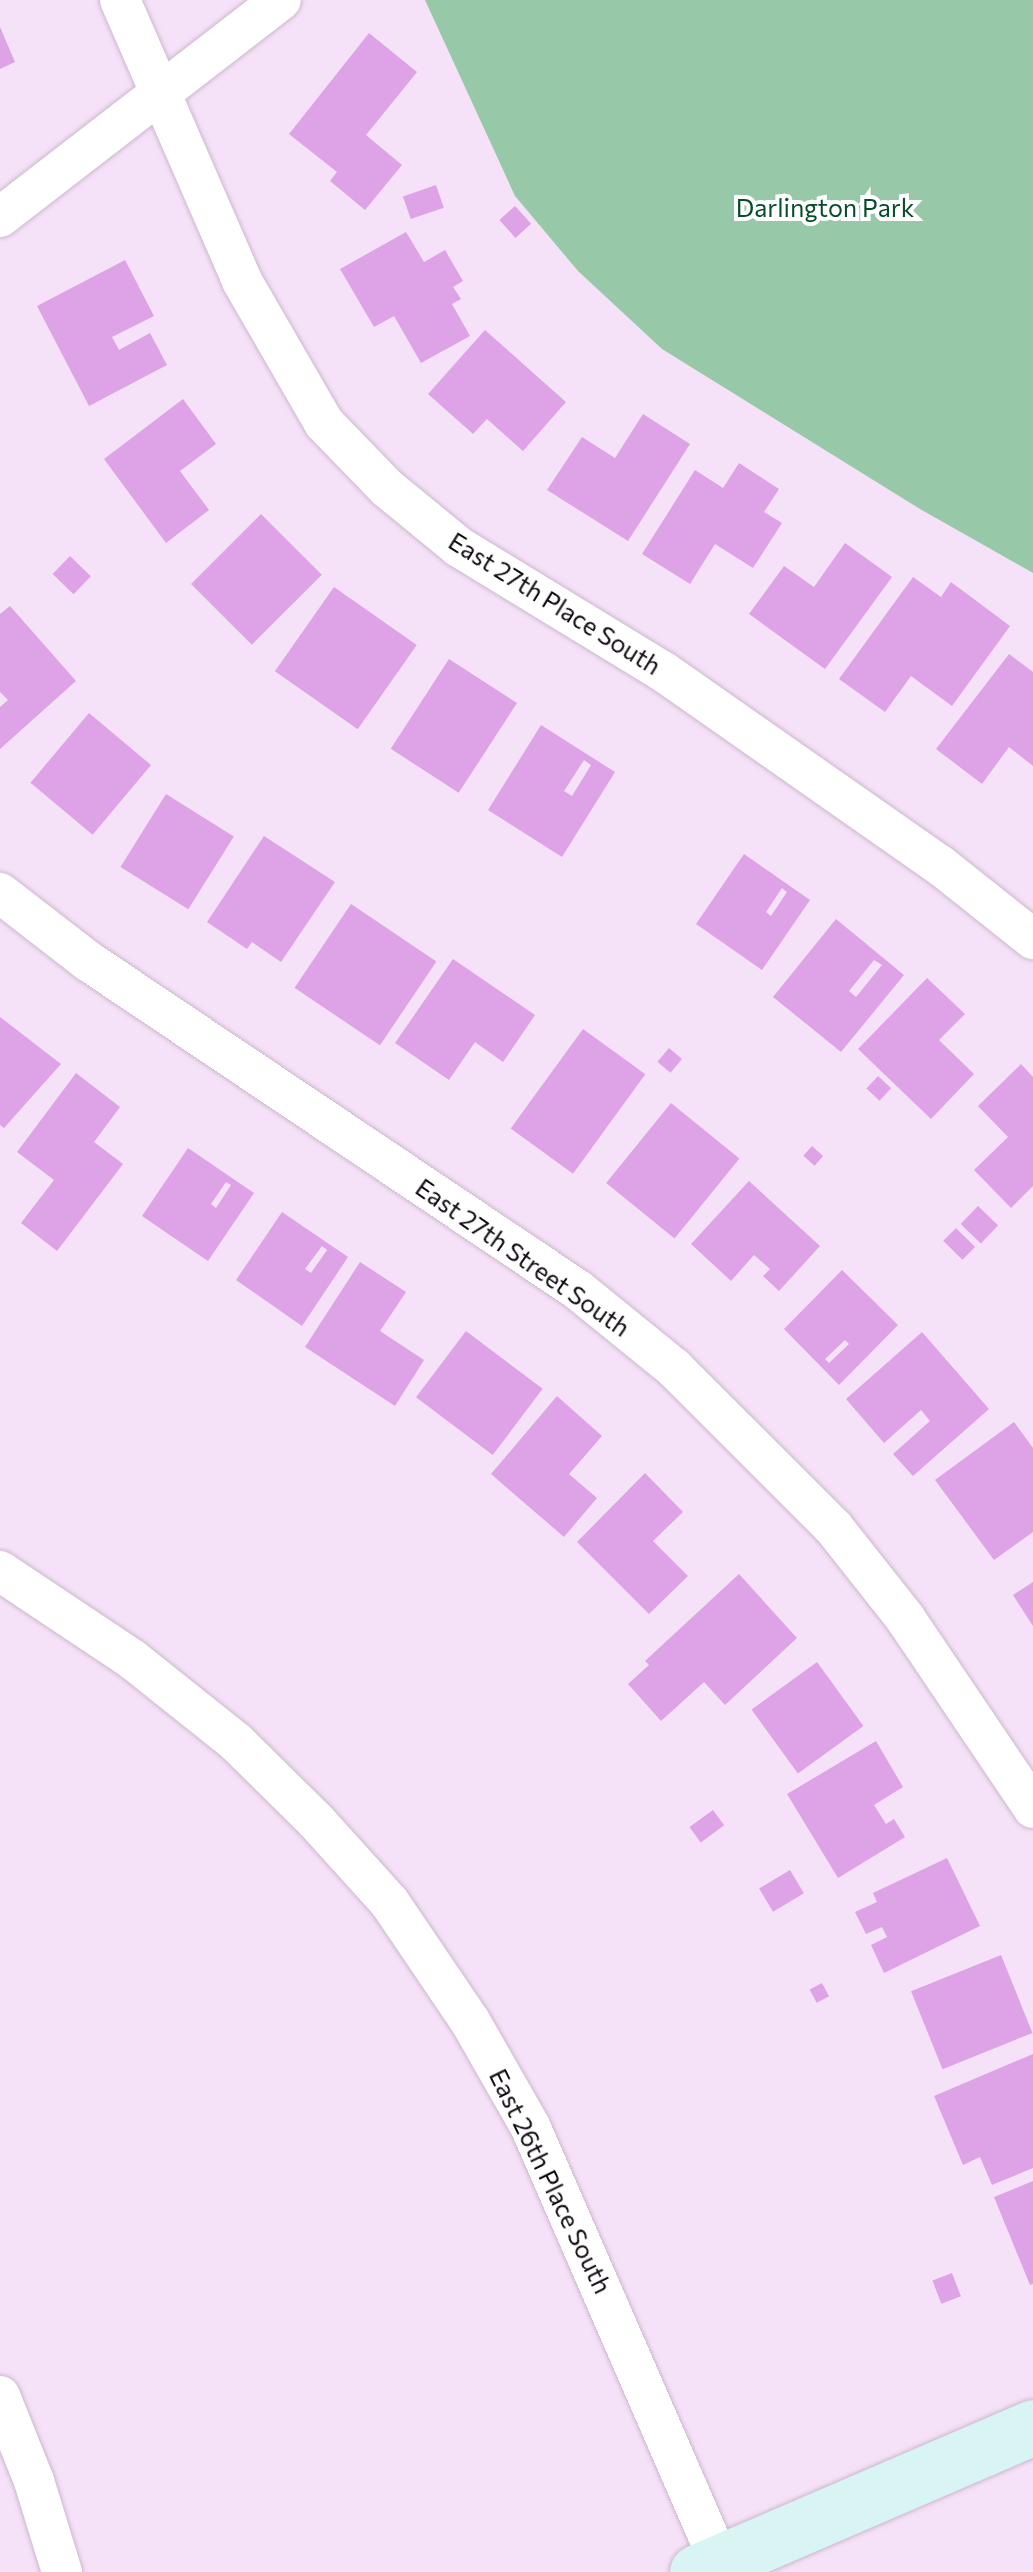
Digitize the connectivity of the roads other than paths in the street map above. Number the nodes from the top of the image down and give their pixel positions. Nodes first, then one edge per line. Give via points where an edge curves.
1 (120, 0) edge
2 (281, 0) edge
3 (161, 96) junction
4 (0, 217) edge
5 (0, 894) edge
6 (1033, 939) edge
7 (0, 1571) edge
8 (1033, 1808) edge
9 (0, 2396) edge
10 (1033, 2427) edge
11 (709, 2567) edge
12 (62, 2572) edge

1 - 3 street, East 27th Place South
2 - 3 street
3 - 4 street
3 - 6 street, East 27th Place South via 242,281 290,371 324,423 387,488 459,548 664,672 940,865
5 - 8 street, East 27th Street South via 88,962 578,1290 674,1368 834,1528 906,1618
7 - 11 street, East 26th Place South via 132,1659 236,1742 390,1904 470,2020 530,2126
9 - 12 street
10 - 11 main road

